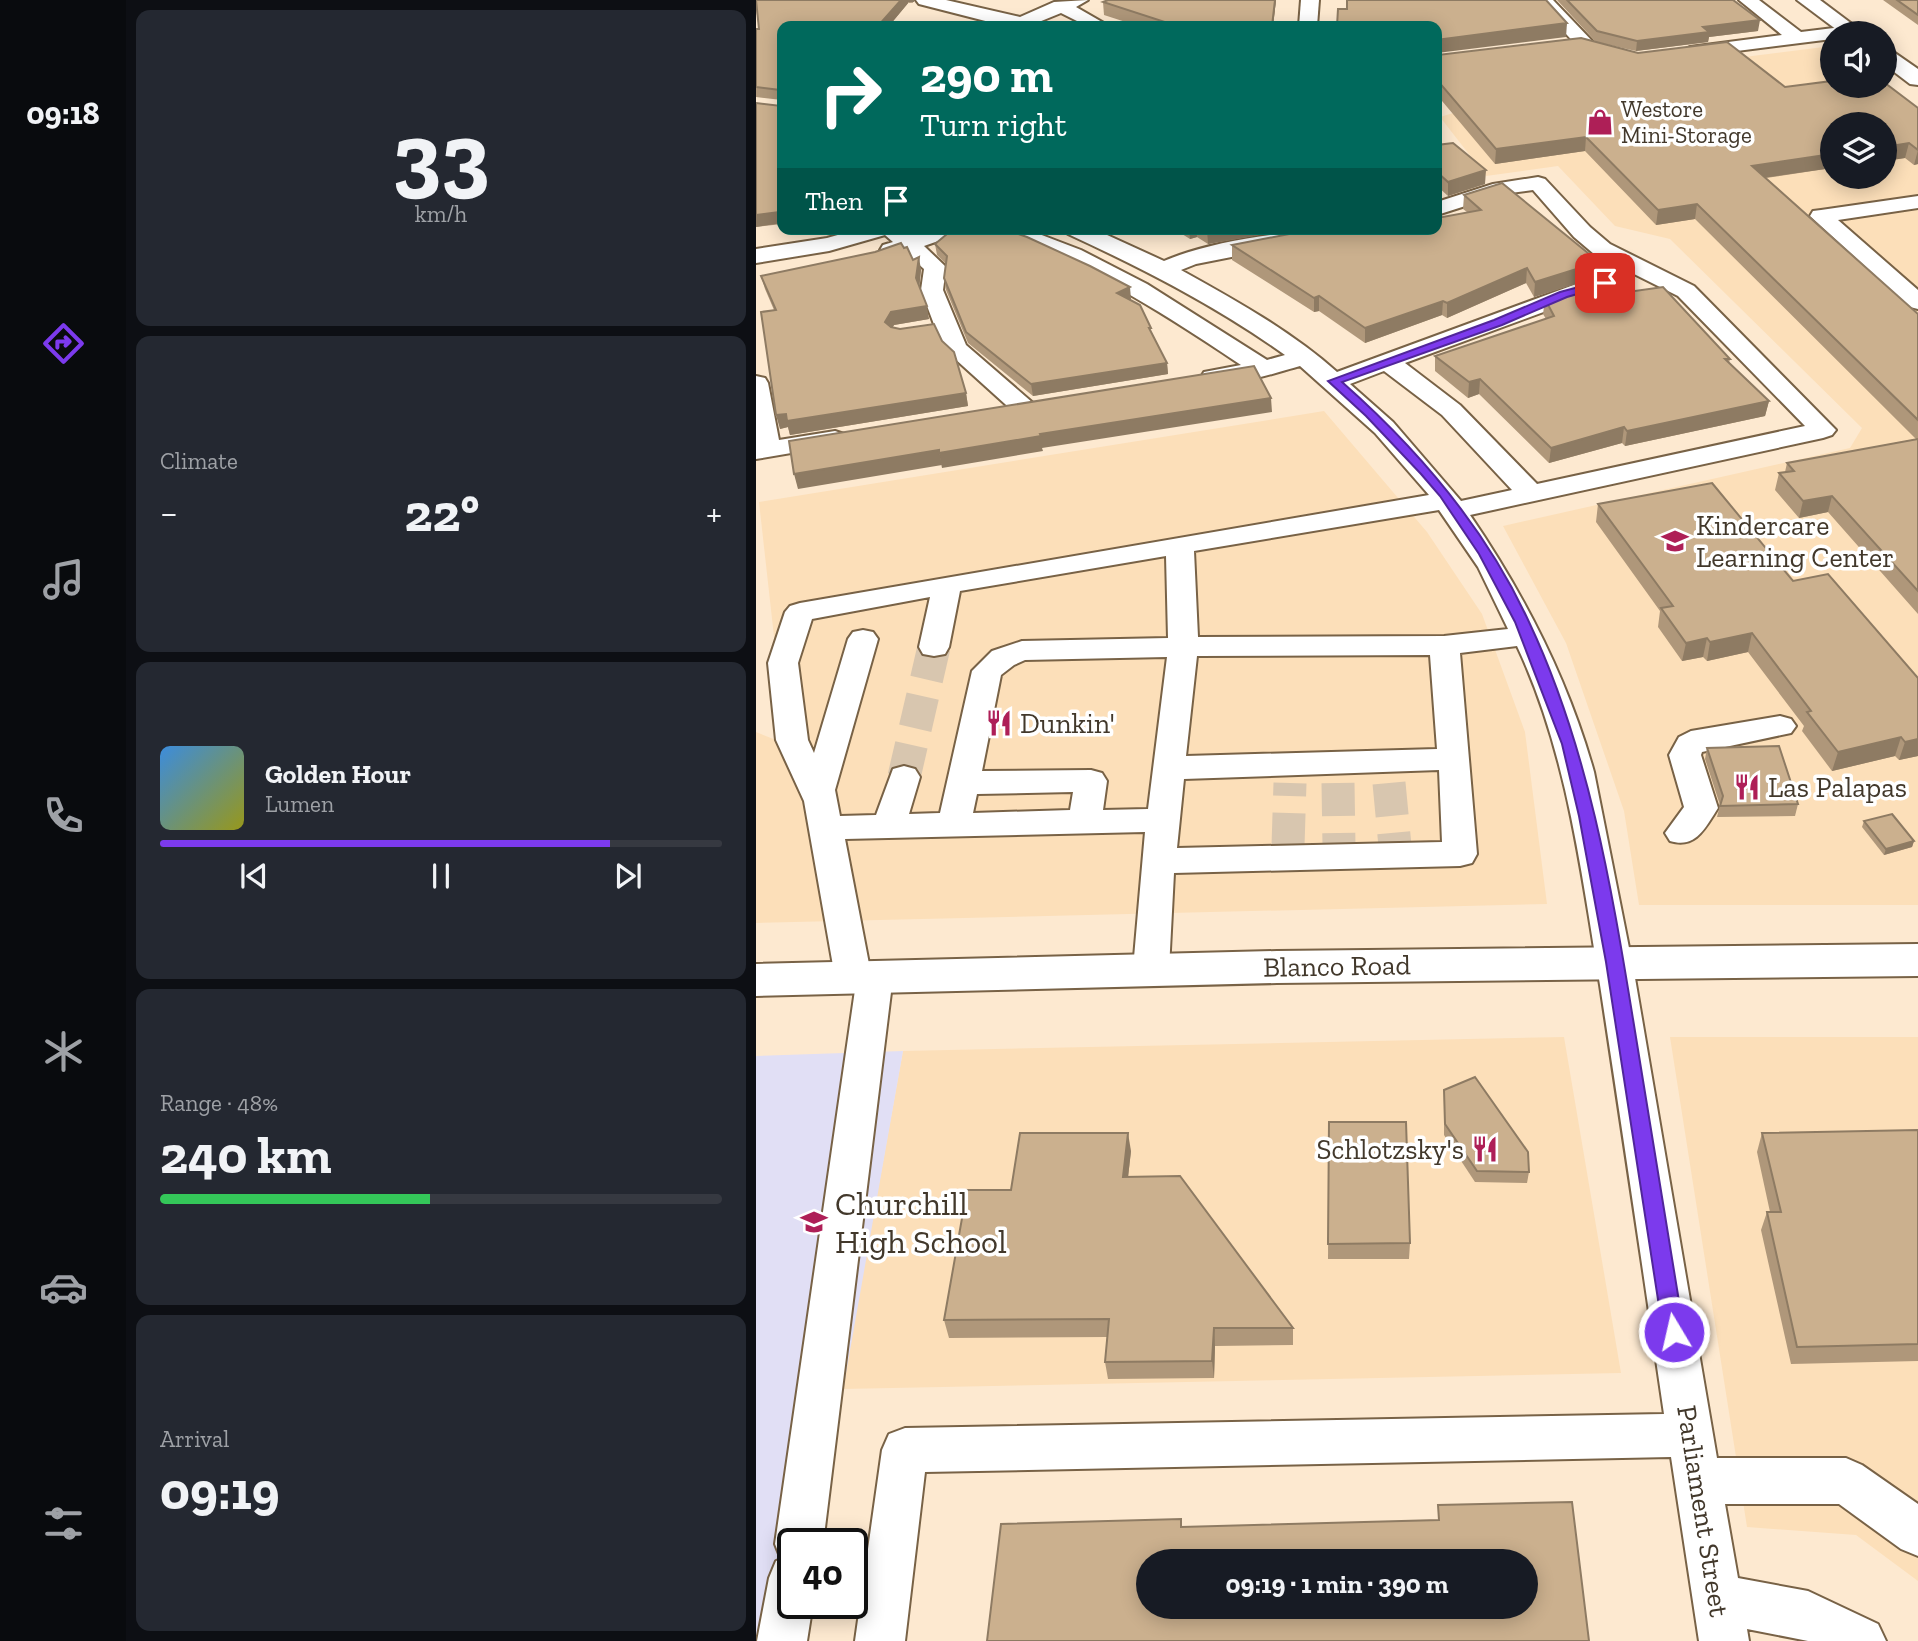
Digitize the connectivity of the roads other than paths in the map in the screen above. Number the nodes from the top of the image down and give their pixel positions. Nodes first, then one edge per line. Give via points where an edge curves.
1 (1014, 0) edge
2 (1027, 0) edge
3 (1079, 0) edge
4 (1310, 0) edge
5 (1543, 0) edge
6 (1748, 0) edge
7 (1807, 0) edge
8 (933, 7) edge
9 (1055, 8) junction
10 (980, 14) junction
11 (1004, 21) edge
12 (1026, 21) edge
13 (1088, 21) edge
14 (1308, 21) edge
15 (1837, 21) edge
16 (1820, 36) edge
17 (1798, 38) junction
18 (1584, 43) junction
19 (1557, 46) edge
20 (1677, 54) edge
21 (1636, 59) edge
22 (1897, 64) edge
23 (1918, 79) edge
24 (1918, 202) edge
25 (1442, 207) edge
26 (777, 233) edge
27 (862, 235) edge
28 (1019, 235) edge
29 (1089, 235) edge
30 (1312, 235) edge
31 (756, 237) edge
32 (900, 237) edge
33 (877, 255) edge
34 (756, 256) edge
35 (850, 261) edge
36 (1097, 267) junction
37 (810, 269) edge
38 (1164, 269) junction
39 (1647, 272) junction
40 (1075, 276) edge
41 (1918, 302) edge
42 (1306, 357) junction
43 (1388, 362) junction
44 (1263, 369) junction
45 (1334, 381) junction
46 (1184, 382) edge
47 (756, 383) edge
48 (1051, 404) edge
49 (1024, 408) junction
50 (998, 412) edge
51 (863, 434) edge
52 (762, 450) edge
53 (1531, 494) junction
54 (1452, 505) junction
55 (1180, 546) junction
56 (947, 585) junction
57 (1528, 636) junction
58 (863, 639) dead end
59 (1444, 645) junction
60 (934, 647) tunnel mouth
61 (1183, 647) junction
62 (1780, 726) dead end
63 (1454, 759) junction
64 (1170, 768) junction
65 (904, 777) tunnel mouth
66 (963, 783) junction
67 (823, 813) junction
68 (1163, 820) junction
69 (1085, 822) junction
70 (954, 825) junction
71 (889, 826) junction
72 (1682, 833) dead end
73 (1159, 861) junction
74 (1918, 960) edge
75 (1615, 962) junction
76 (1151, 969) junction
77 (864, 977) junction
78 (756, 979) edge
79 (1691, 1435) junction
80 (1698, 1481) junction
81 (801, 1528) edge
82 (1918, 1532) edge
83 (786, 1619) edge
84 (1720, 1620) edge
85 (782, 1641) edge
86 (880, 1641) edge
87 (1861, 1641) edge

1 - 10 street
2 - 9 street
3 - 9 street
4 - 14 street
5 - 18 street
6 - 17 street
7 - 15 main road
8 - 10 street
9 - 12 street
9 - 13 street
10 - 11 street
16 - 17 street
17 - 20 street
18 - 19 street
18 - 21 street
22 - 23 main road
24 - 41 street via 1821,216
25 - 39 street via 1500,188 1538,183 1602,249
26 - 31 street
27 - 34 street
28 - 36 street
29 - 38 street, Parliament Street
30 - 38 street via 1191,258
32 - 33 street
32 - 49 street via 935,267 935,328
35 - 37 street
36 - 40 street
36 - 44 street via 1150,294
38 - 42 street, Parliament Street via 1226,302
39 - 43 street via 1563,295
39 - 53 street via 1686,291 1823,430
42 - 44 street
42 - 45 street, Parliament Street
43 - 45 street
43 - 53 street via 1451,410
44 - 46 street
45 - 54 street, Parliament Street via 1370,413
47 - 52 street
48 - 49 street
49 - 50 street
51 - 52 street
53 - 54 street
54 - 55 street
54 - 57 street, Parliament Street via 1486,554
55 - 56 street
55 - 61 street
56 - 60 street
56 - 67 street via 800,612 783,663 792,740
57 - 59 street
57 - 75 street, Parliament Street via 1570,744
58 - 67 street via 818,790
59 - 61 street
59 - 63 street
61 - 64 street
61 - 66 street via 1022,651 1003,658 987,671
62 - 72 street via 1690,745 1685,755 1701,808
63 - 64 street via 1389,772 1291,774
63 - 73 street via 1461,854 1288,852
64 - 68 street
65 - 71 street
66 - 69 street via 1091,781
66 - 70 street
67 - 71 street
67 - 77 street
68 - 69 street
68 - 73 street
69 - 70 street
70 - 71 street
73 - 76 street
74 - 75 main road, Blanco Road
75 - 76 main road, Blanco Road
75 - 79 street, Parliament Street
76 - 77 main road, Blanco Road
77 - 78 main road, Blanco Road
77 - 81 street
79 - 80 street, Parliament Street
79 - 86 street via 905,1450
80 - 82 street via 1846,1482
80 - 84 street, Parliament Street
83 - 85 street
84 - 87 street via 1808,1615

